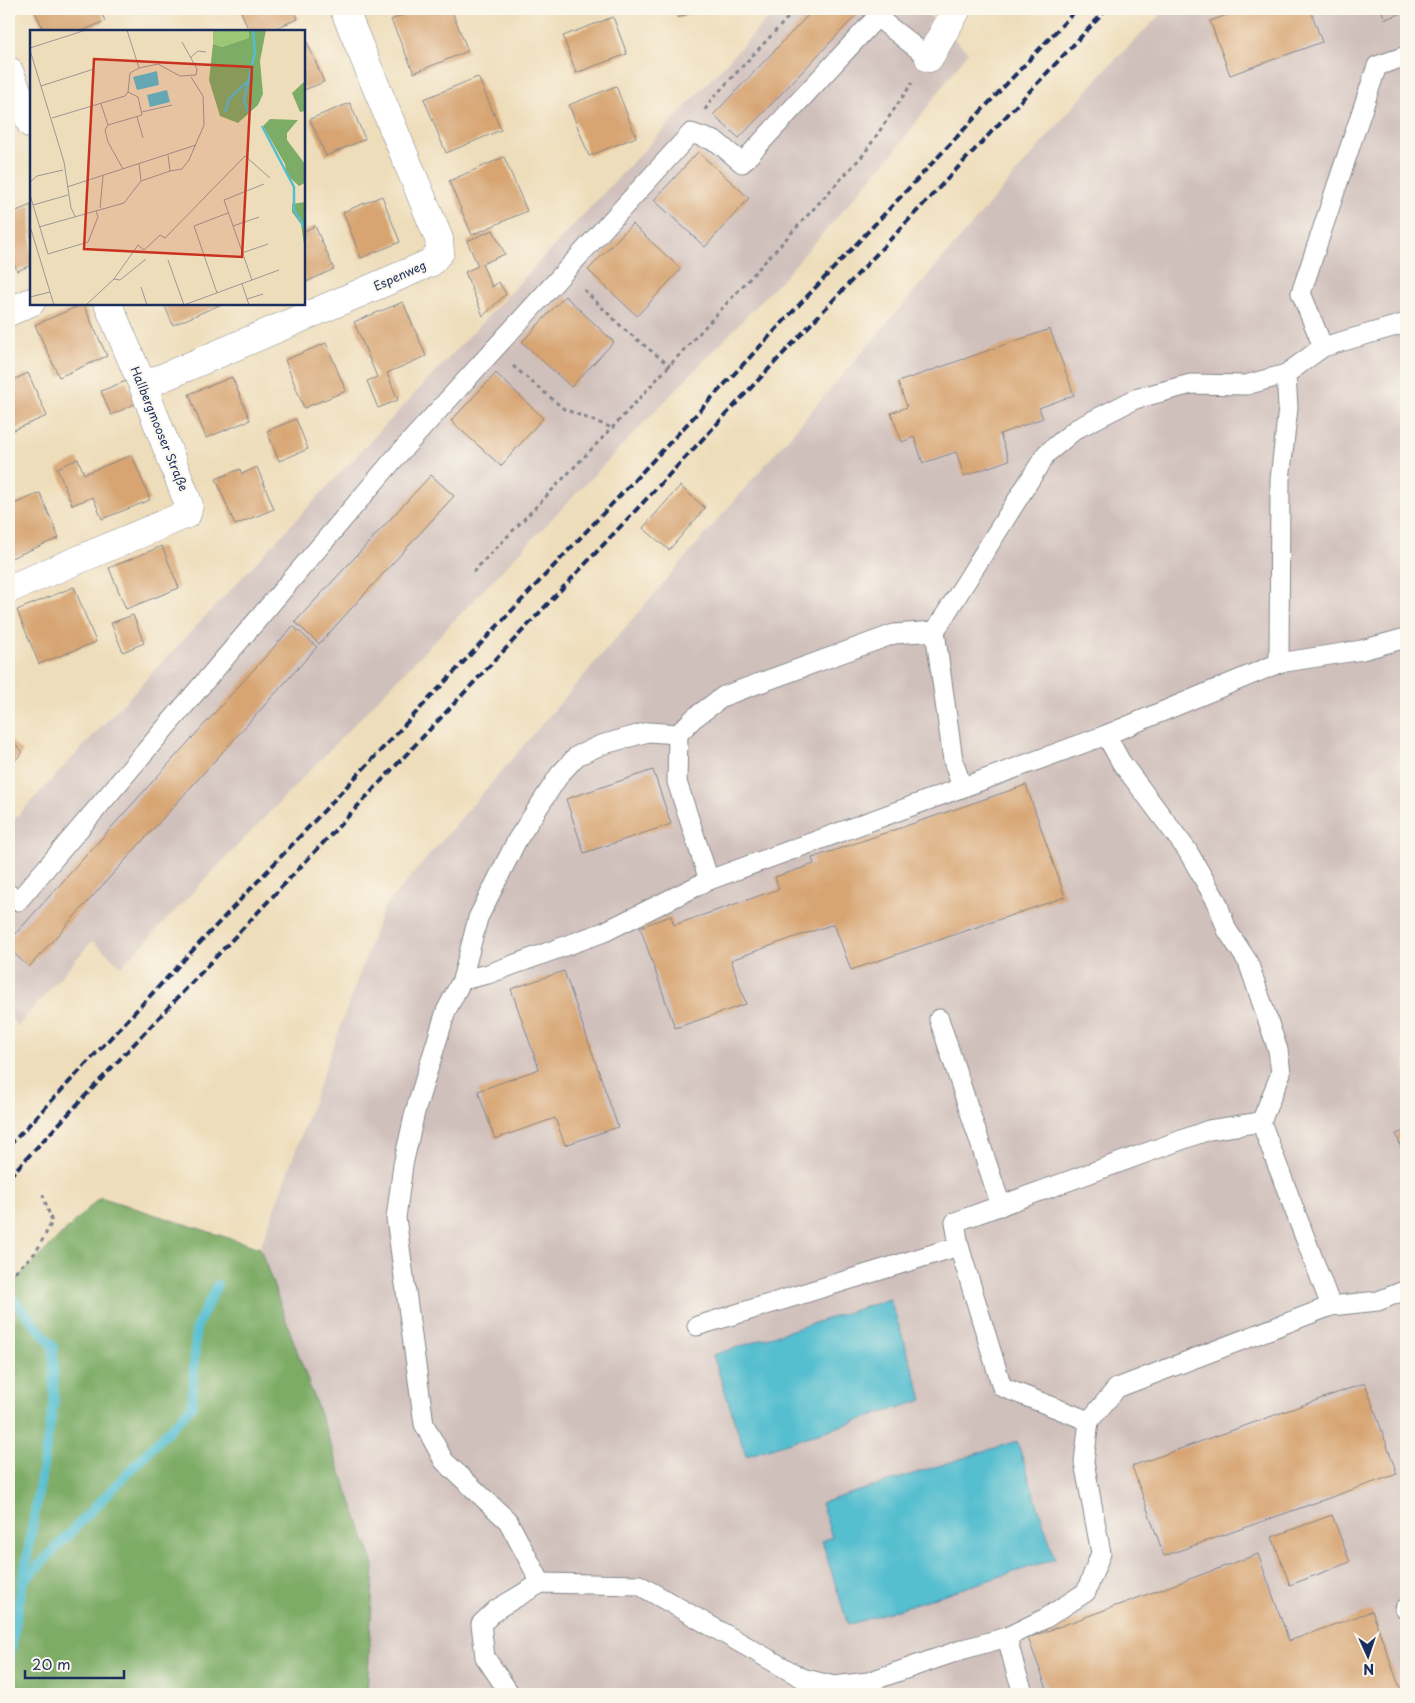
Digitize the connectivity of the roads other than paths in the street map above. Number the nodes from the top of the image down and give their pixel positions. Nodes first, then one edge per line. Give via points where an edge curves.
1 (344, 9) edge
2 (958, 9) edge
3 (1406, 56) edge
4 (929, 58) joint
5 (9, 71) edge
6 (30, 122) edge
7 (30, 302) edge
8 (108, 305) edge
9 (9, 312) edge
10 (1406, 323) edge
11 (1323, 347) junction
12 (1286, 374) junction
13 (143, 386) junction
14 (9, 589) edge
15 (935, 631) junction
16 (1406, 638) edge
17 (1279, 663) junction
18 (678, 734) junction
19 (1106, 735) junction
20 (962, 788) junction
21 (709, 880) junction
22 (9, 894) edge
23 (462, 980) junction
24 (939, 1019) dead end
25 (1261, 1122) junction
26 (1000, 1206) junction
27 (959, 1246) junction
28 (1406, 1290) edge
29 (1331, 1306) junction
30 (697, 1326) dead end
31 (1089, 1421) junction
32 (541, 1583) junction
33 (1007, 1637) junction
34 (510, 1694) edge
35 (1024, 1694) edge

1 - 13 street, Espenweg via 439,238 440,252 430,263
2 - 4 street
3 - 11 lane via 1377,66 1301,292
4 - 22 lane via 877,17 742,164 716,142 691,133 388,465 18,901
5 - 6 street
7 - 9 street
8 - 13 street, Hallbergmooser Straße
10 - 11 lane
11 - 12 lane
12 - 15 lane via 1246,385 1191,384 1135,399 1076,429 1046,454
12 - 17 lane via 1288,408 1280,480
13 - 14 street, Hallbergmooser Straße via 189,505 187,514
15 - 18 lane via 894,634 724,696
15 - 20 lane via 953,760
16 - 17 lane via 1362,650
17 - 19 lane
18 - 21 lane via 677,782
18 - 23 lane via 648,732 601,745 577,756 560,774 517,840 478,918
19 - 20 lane
19 - 25 lane via 1121,762 1188,850 1217,902 1227,930 1248,962 1278,1050 1281,1073
20 - 21 lane
21 - 23 lane via 604,932 488,974
23 - 32 lane via 446,1011 415,1112 396,1218 419,1394 424,1424 444,1461 508,1521
24 - 26 lane
25 - 26 lane via 1209,1130
25 - 29 lane
26 - 27 lane via 955,1222
27 - 30 lane
27 - 31 lane via 1002,1386
28 - 29 lane via 1378,1301
29 - 31 lane via 1117,1388
31 - 33 lane via 1084,1462 1101,1553 1086,1592 1046,1618
32 - 33 lane via 639,1585 802,1678 834,1686 868,1682
32 - 34 lane via 498,1608 481,1624 485,1657
33 - 35 lane

